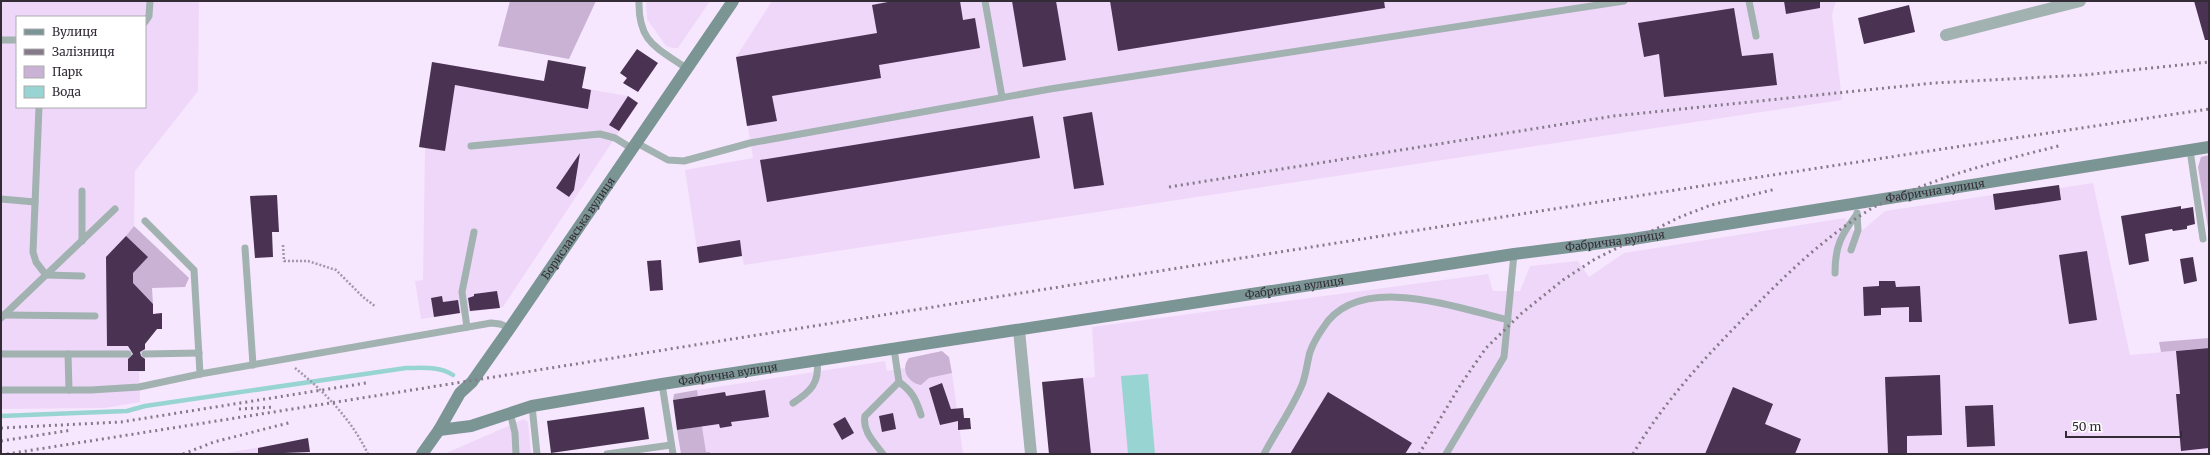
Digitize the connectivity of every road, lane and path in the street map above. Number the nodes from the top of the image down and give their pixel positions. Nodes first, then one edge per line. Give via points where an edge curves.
1 (150, 1) edge
2 (639, 1) edge
3 (733, 1) edge
4 (985, 1) edge
5 (1624, 1) edge
6 (1749, 1) edge
7 (2080, 1) edge
8 (146, 20) edge
9 (1946, 34) dead end
10 (1756, 36) dead end
11 (1, 40) edge
12 (16, 40) edge
13 (686, 68) junction
14 (1002, 98) junction
15 (39, 108) edge
16 (633, 145) junction
17 (471, 146) dead end
18 (2209, 147) edge
19 (2190, 150) junction
20 (82, 191) dead end
21 (1, 199) edge
22 (35, 202) junction
23 (1857, 208) junction
24 (115, 209) dead end
25 (145, 221) dead end
26 (474, 232) dead end
27 (2203, 239) dead end
28 (82, 241) junction
29 (283, 245) dead end
30 (245, 248) dead end
31 (1851, 250) dead end
32 (1514, 254) junction
33 (1835, 273) dead end
34 (46, 275) junction
35 (82, 276) dead end
36 (376, 307) dead end
37 (2, 316) edge
38 (95, 316) dead end
39 (1508, 320) junction
40 (467, 327) junction
41 (510, 328) junction
42 (1019, 330) junction
43 (894, 349) junction
44 (199, 353) junction
45 (1, 354) edge
46 (68, 354) junction
47 (128, 354) dead end
48 (144, 354) dead end
49 (817, 361) junction
50 (253, 365) junction
51 (200, 374) junction
52 (310, 380) dead end
53 (899, 382) junction
54 (662, 384) junction
55 (1, 390) edge
56 (69, 390) junction
57 (792, 403) dead end
58 (532, 406) junction
59 (510, 412) junction
60 (921, 415) dead end
61 (439, 430) junction
62 (671, 445) junction
63 (623, 453) edge
64 (368, 454) edge
65 (422, 454) edge
66 (516, 454) edge
67 (537, 454) edge
68 (607, 454) edge
69 (673, 454) edge
70 (883, 454) edge
71 (1031, 454) edge
72 (1264, 454) edge
73 (1446, 454) edge

1 - 8 lane
2 - 13 lane via 640,24 644,34 653,44
3 - 13 street, Бориславська вулиця
4 - 14 lane
5 - 14 lane
6 - 10 lane
7 - 9 street
11 - 12 lane
13 - 16 street, Бориславська вулиця
14 - 16 lane via 750,143 684,161 668,160
15 - 22 lane
16 - 17 lane via 600,134
16 - 41 street, Бориславська вулиця
18 - 19 street, Фабрична вулиця
19 - 23 street, Фабрична вулиця
19 - 27 lane
20 - 28 lane
21 - 22 lane
22 - 34 lane via 33,252 36,262
23 - 31 lane via 1858,230
23 - 32 street, Фабрична вулиця
23 - 33 lane via 1840,238 1835,256
24 - 28 lane
25 - 44 lane via 194,270
26 - 40 lane via 462,292
28 - 34 lane
29 - 36 path via 284,261 308,261 336,270 363,298
30 - 50 lane
32 - 39 lane
32 - 42 street, Фабрична вулиця
34 - 35 lane
34 - 37 lane
37 - 38 lane
39 - 72 lane via 1416,298 1376,296 1338,311 1324,326 1311,350 1302,384
39 - 73 lane via 1504,357
40 - 41 lane via 491,323
40 - 50 lane
41 - 61 street, Бориславська вулиця via 472,382 460,393
42 - 43 street, Фабрична вулиця
42 - 71 street
43 - 49 street, Фабрична вулиця
43 - 53 lane
44 - 48 lane
44 - 51 lane
45 - 46 lane
46 - 47 lane
46 - 56 lane
49 - 54 street, Фабрична вулиця
49 - 57 lane via 819,372 814,386 808,394
50 - 51 lane
51 - 56 lane via 140,387
52 - 64 path via 351,425
53 - 60 lane via 911,390
53 - 70 lane via 865,416 864,423 868,433
54 - 58 street, Фабрична вулиця
54 - 62 lane
55 - 56 lane
58 - 59 street, Фабрична вулиця
58 - 67 lane
59 - 61 street, Фабрична вулиця via 471,426
59 - 66 lane
61 - 65 street, Бориславська вулиця
62 - 63 lane
62 - 69 lane
63 - 68 lane

